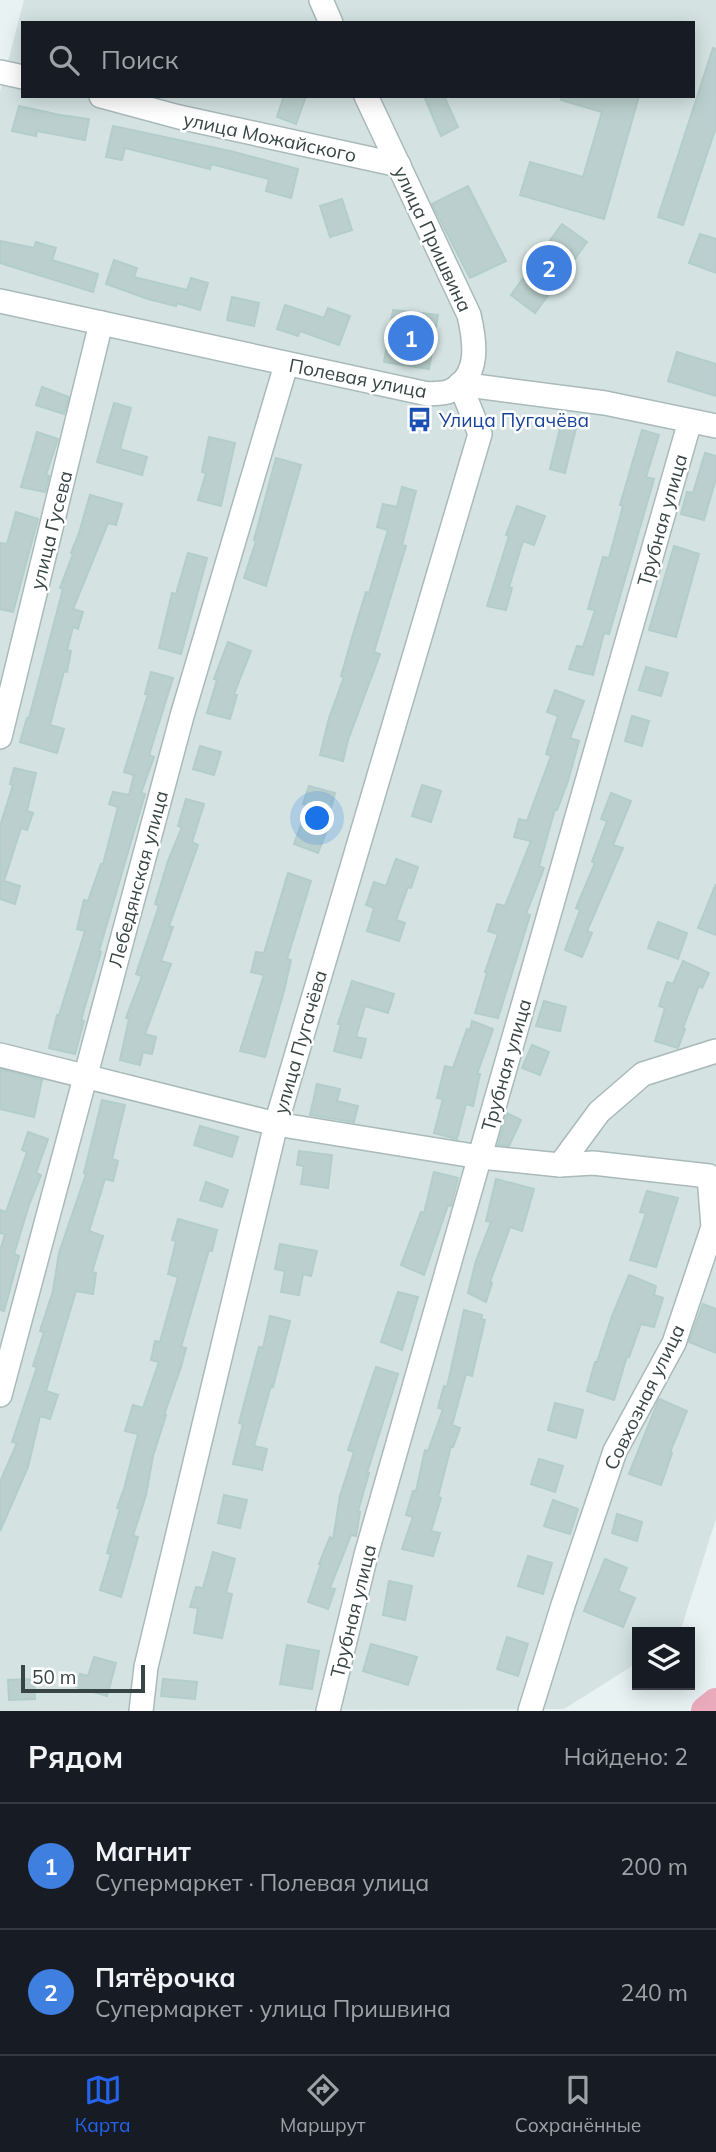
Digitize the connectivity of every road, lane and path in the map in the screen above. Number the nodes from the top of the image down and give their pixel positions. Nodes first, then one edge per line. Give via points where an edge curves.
1 (321, 0) edge
2 (330, 21) edge
3 (0, 72) edge
4 (21, 77) edge
5 (108, 98) edge
6 (367, 98) edge
7 (399, 165) junction
8 (0, 301) edge
9 (101, 323) junction
10 (286, 365) junction
11 (460, 384) junction
12 (690, 422) junction
13 (716, 426) edge
14 (0, 737) edge
15 (716, 1051) edge
16 (0, 1055) edge
17 (85, 1077) junction
18 (276, 1124) junction
19 (480, 1157) junction
20 (560, 1165) junction
21 (0, 1395) edge
22 (141, 1711) edge
23 (328, 1711) edge
24 (530, 1711) edge

1 - 2 street
3 - 4 street
5 - 7 street, улица Можайского
6 - 7 street, улица Пришвина
7 - 11 street, улица Пришвина via 469,315 474,362
8 - 9 street, Полевая улица
9 - 10 street, Полевая улица
9 - 14 street, улица Гусева
10 - 11 street, Полевая улица via 428,394 449,392
10 - 17 street, Лебедянская улица via 182,716
11 - 12 street, Полевая улица via 605,403
11 - 18 street, улица Пугачёва via 480,434
12 - 13 street, Полевая улица
12 - 19 street, Трубная улица
15 - 20 street via 643,1074 599,1112
16 - 17 street
17 - 18 street
17 - 21 street, Лебедянская улица
18 - 19 street
18 - 22 street, улица Пугачёва via 146,1667
19 - 20 street
19 - 23 street, Трубная улица via 366,1555
20 - 24 street, Совхозная улица via 593,1163 709,1176 713,1227 674,1343 615,1451

